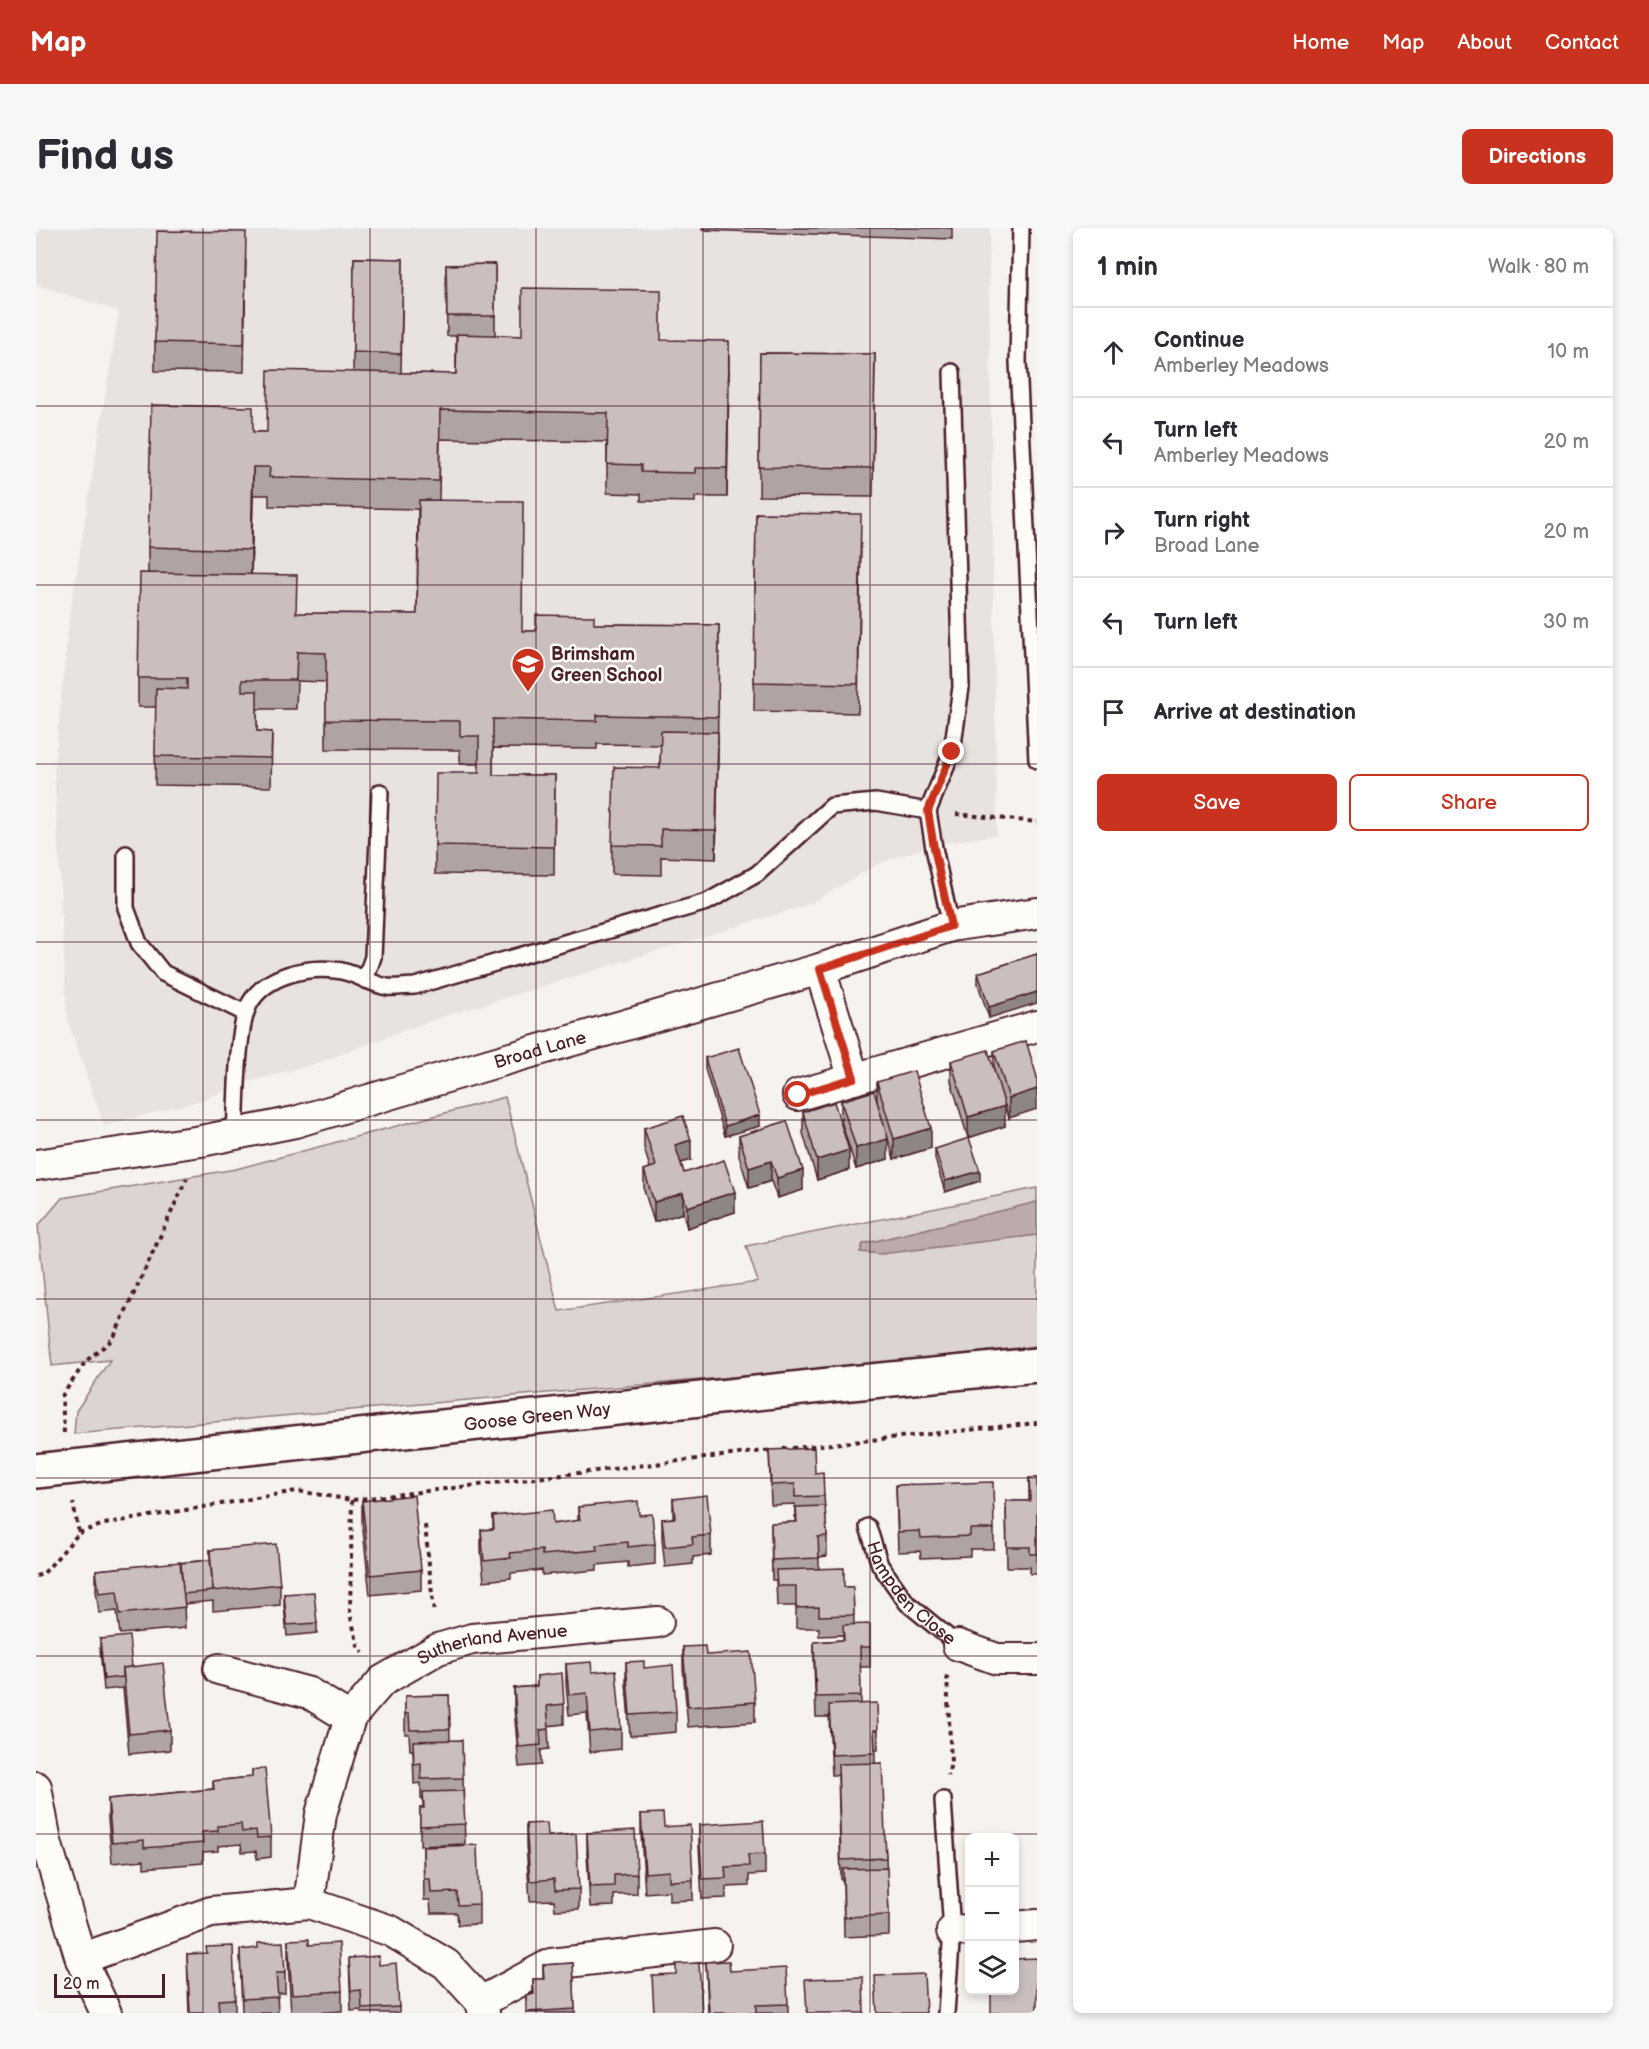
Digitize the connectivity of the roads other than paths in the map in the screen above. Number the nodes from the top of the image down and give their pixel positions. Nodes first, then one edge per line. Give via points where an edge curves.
1 (1021, 228) edge
2 (952, 372) dead end
3 (1037, 760) edge
4 (380, 792) dead end
5 (928, 811) junction
6 (126, 854) dead end
7 (1037, 913) edge
8 (951, 926) junction
9 (820, 969) junction
10 (365, 980) junction
11 (245, 1013) junction
12 (1037, 1026) edge
13 (854, 1078) junction
14 (798, 1095) dead end
15 (235, 1134) junction
16 (36, 1165) edge
17 (1037, 1365) edge
18 (51, 1469) edge
19 (868, 1527) dead end
20 (658, 1622) dead end
21 (958, 1645) joint
22 (1037, 1659) edge
23 (219, 1669) dead end
24 (350, 1718) junction
25 (36, 1787) edge
26 (943, 1800) road end
27 (309, 1903) junction
28 (1037, 1925) edge
29 (1019, 1927) edge
30 (961, 1931) edge
31 (715, 1945) dead end
32 (81, 1959) junction
33 (482, 2008) edge
34 (106, 2013) edge
35 (946, 2013) edge

1 - 3 lane via 1018,361
2 - 5 lane via 961,687 952,752
4 - 10 lane via 373,957
5 - 8 lane
5 - 10 lane via 876,802 832,806 757,874 707,902 415,986 388,987
6 - 11 lane via 126,908 139,942 163,973
7 - 8 street, Broad Lane
8 - 9 street, Broad Lane
9 - 13 street
9 - 15 street, Broad Lane via 296,1122
10 - 11 lane via 338,970 312,969 272,980 251,1000
11 - 15 lane
12 - 13 street
13 - 14 street
15 - 16 street, Broad Lane
17 - 18 main road, Goose Green Way
19 - 21 lane, Hampden Close via 880,1565 907,1603
20 - 24 street, Sutherland Avenue via 472,1639 438,1649 382,1681
21 - 22 street, Hampden Close via 997,1659
23 - 24 street via 309,1693
24 - 27 street, Sutherland Avenue via 321,1814
25 - 32 street via 46,1842
26 - 30 lane
27 - 32 street via 211,1912
27 - 33 street via 391,1931 446,1964
28 - 29 street
30 - 35 lane
31 - 33 street via 551,1964
32 - 34 street

